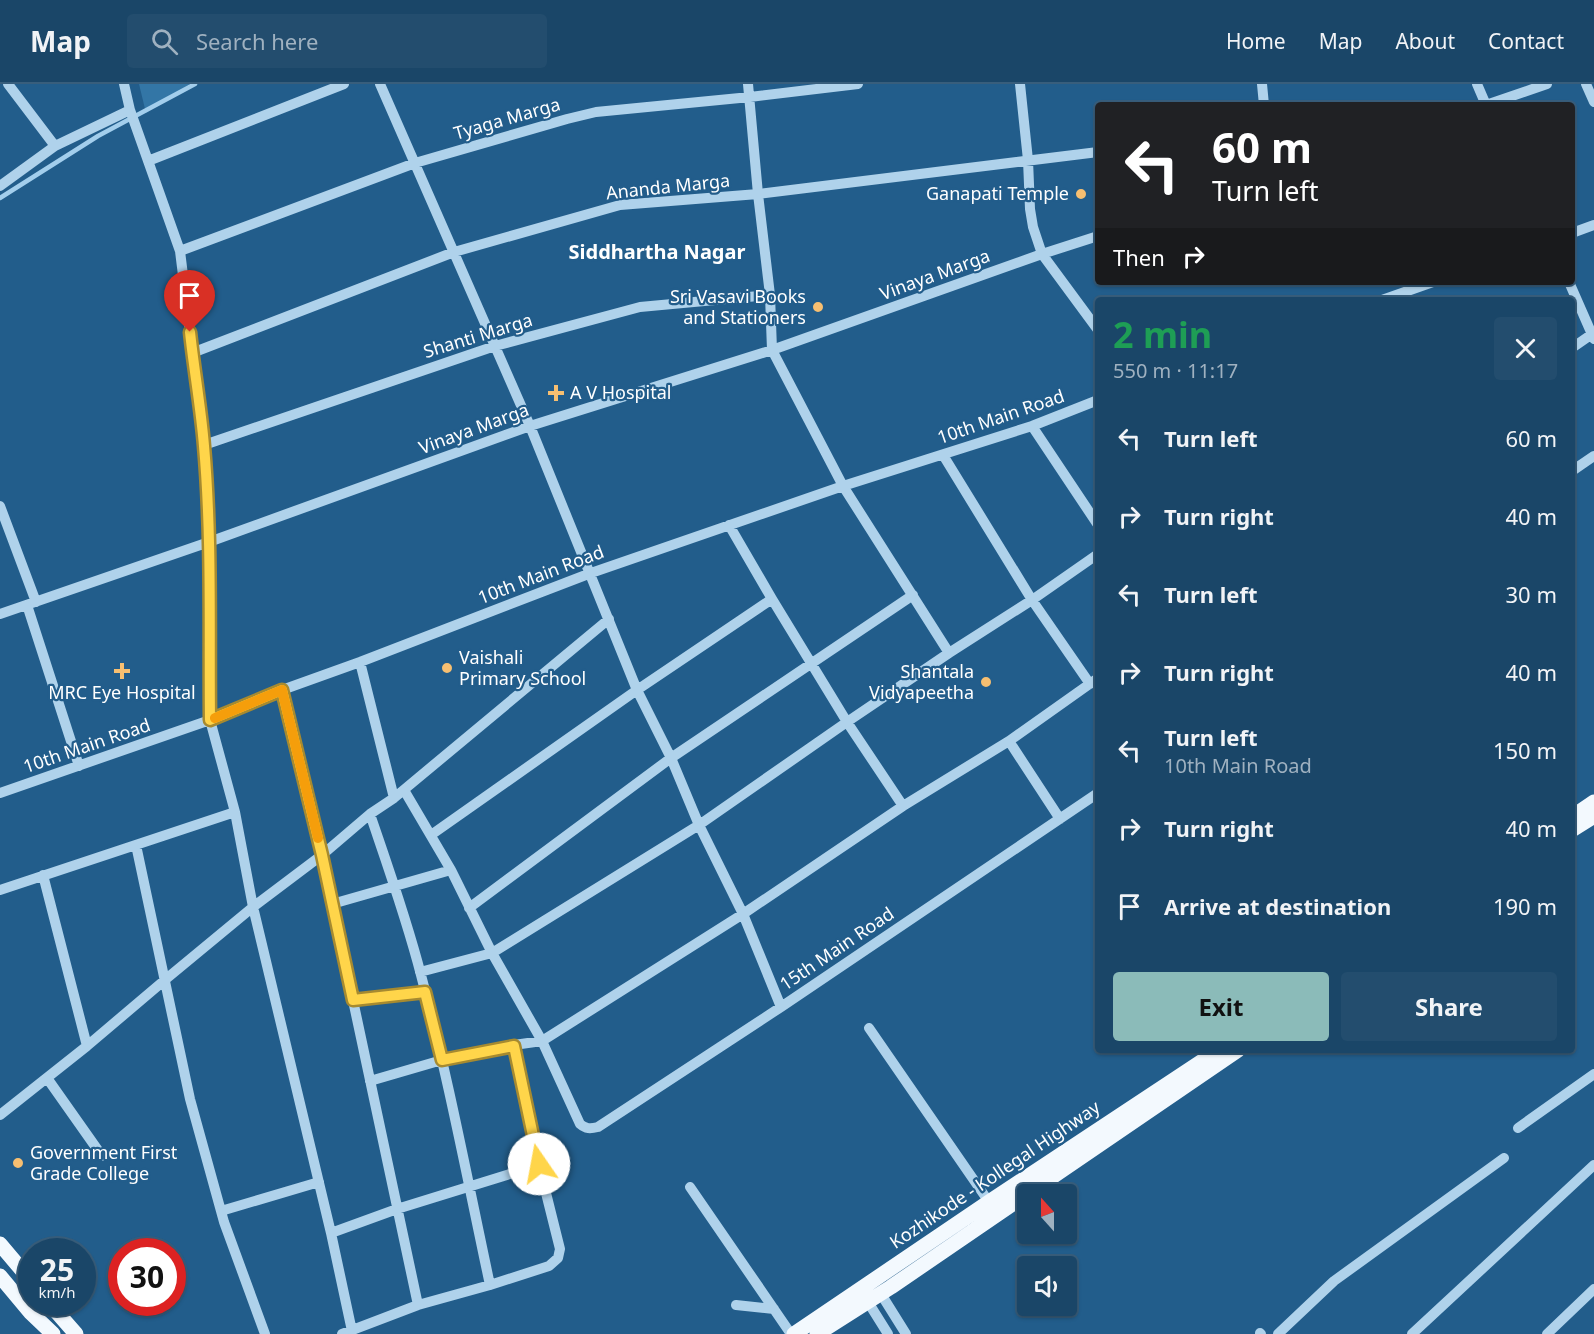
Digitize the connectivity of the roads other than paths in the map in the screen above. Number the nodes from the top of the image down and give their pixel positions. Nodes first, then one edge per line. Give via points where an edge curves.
1 (124, 84) edge
2 (345, 84) edge
3 (380, 84) edge
4 (748, 84) edge
5 (858, 84) edge
6 (1020, 84) edge
7 (1262, 84) edge
8 (1477, 84) edge
9 (1547, 84) edge
10 (1586, 84) edge
11 (6, 88) edge
12 (750, 97) junction
13 (1264, 102) edge
14 (1485, 102) edge
15 (1495, 102) edge
16 (1594, 102) edge
17 (131, 113) junction
18 (55, 146) junction
19 (1095, 152) edge
20 (1028, 160) junction
21 (147, 161) junction
22 (415, 163) junction
23 (0, 186) edge
24 (758, 194) junction
25 (1594, 225) edge
26 (1575, 232) edge
27 (1095, 237) edge
28 (180, 251) junction
29 (454, 252) junction
30 (1042, 254) junction
31 (1424, 285) edge
32 (1570, 285) edge
33 (770, 295) junction
34 (1390, 297) edge
35 (1095, 326) edge
36 (1593, 337) edge
37 (495, 346) junction
38 (1575, 346) edge
39 (772, 350) junction
40 (192, 353) junction
41 (1095, 401) edge
42 (530, 426) junction
43 (1032, 426) junction
44 (204, 445) junction
45 (943, 455) junction
46 (1594, 456) edge
47 (1575, 469) edge
48 (843, 486) junction
49 (0, 506) edge
50 (1095, 520) edge
51 (729, 525) junction
52 (209, 542) junction
53 (1095, 556) edge
54 (591, 573) junction
55 (913, 595) junction
56 (772, 599) junction
57 (1032, 600) junction
58 (31, 603) junction
59 (0, 614) edge
60 (609, 619) junction
61 (949, 653) junction
62 (360, 662) junction
63 (811, 664) junction
64 (1094, 681) edge
65 (282, 690) junction
66 (637, 690) junction
67 (210, 720) junction
68 (847, 722) junction
69 (1009, 741) junction
70 (671, 758) junction
71 (79, 766) junction
72 (404, 790) junction
73 (0, 793) edge
74 (1095, 795) edge
75 (394, 798) junction
76 (1594, 802) edge
77 (903, 806) junction
78 (235, 812) junction
79 (370, 814) junction
80 (1575, 815) edge
81 (1594, 816) edge
82 (1060, 819) junction
83 (699, 825) junction
84 (1575, 828) edge
85 (431, 835) junction
86 (136, 845) junction
87 (322, 855) junction
88 (451, 870) junction
89 (43, 875) junction
90 (394, 886) junction
91 (0, 890) edge
92 (332, 904) junction
93 (254, 907) junction
94 (469, 908) junction
95 (743, 914) junction
96 (492, 953) junction
97 (420, 972) junction
98 (166, 979) junction
99 (425, 992) junction
100 (353, 1000) junction
101 (781, 1007) junction
102 (869, 1028) dead end
103 (542, 1041) junction
104 (87, 1046) junction
105 (514, 1046) junction
106 (1214, 1053) edge
107 (1234, 1053) edge
108 (442, 1060) junction
109 (1594, 1074) edge
110 (47, 1078) junction
111 (370, 1080) junction
112 (0, 1115) edge
113 (1518, 1128) dead end
114 (102, 1155) dead end
115 (1504, 1158) dead end
116 (539, 1164) junction
117 (1594, 1165) edge
118 (319, 1182) junction
119 (469, 1187) junction
120 (690, 1187) dead end
121 (989, 1202) junction
122 (397, 1209) junction
123 (221, 1211) junction
124 (331, 1233) junction
125 (0, 1244) edge
126 (18, 1265) edge
127 (0, 1276) edge
128 (490, 1285) junction
129 (1594, 1289) edge
130 (874, 1298) junction
131 (418, 1305) junction
132 (736, 1305) dead end
133 (774, 1309) junction
134 (60, 1316) edge
135 (347, 1332) edge
136 (52, 1334) edge
137 (76, 1334) edge
138 (265, 1334) edge
139 (793, 1334) edge
140 (817, 1334) edge
141 (888, 1334) edge
142 (906, 1334) edge
143 (1278, 1334) edge
144 (1412, 1334) edge
145 (1547, 1334) edge

1 - 17 street
2 - 21 street
3 - 22 street
4 - 12 street
5 - 12 street, Tyaga Marga
6 - 20 street
7 - 13 street
8 - 14 street
9 - 15 street
10 - 16 street
11 - 18 street
12 - 22 street, Tyaga Marga via 596,112
12 - 24 street
17 - 18 street
17 - 21 street
18 - 23 street
19 - 20 street, Ananda Marga
20 - 24 street, Ananda Marga
20 - 30 street via 1030,209
21 - 28 street
22 - 28 street, Tyaga Marga
22 - 29 street
24 - 29 street, Ananda Marga via 620,205
24 - 33 street
25 - 26 street
27 - 30 street, Vinaya Marga
28 - 40 street
29 - 37 street
29 - 40 street, Ananda Marga
30 - 35 street
30 - 39 street, Vinaya Marga
31 - 34 street
32 - 36 street
33 - 37 street, Shanti Marga via 640,307
33 - 39 street
36 - 38 street
37 - 42 street
37 - 44 street, Shanti Marga
39 - 42 street, Vinaya Marga
39 - 48 street
40 - 44 street
41 - 43 street, 10th Main Road
42 - 52 street, Vinaya Marga
42 - 54 street
43 - 45 street, 10th Main Road
43 - 50 street
44 - 52 street
45 - 48 street, 10th Main Road
45 - 57 street
46 - 47 street
48 - 51 street, 10th Main Road
48 - 55 street
49 - 58 street
51 - 54 street, 10th Main Road
51 - 56 street
52 - 58 street, Vinaya Marga
52 - 67 street
53 - 57 street
54 - 60 street
54 - 62 street, 10th Main Road
55 - 61 street
55 - 63 street
56 - 63 street
56 - 66 street
57 - 61 street
57 - 64 street
58 - 59 street, Vinaya Marga
58 - 71 street
60 - 66 street
60 - 72 street
61 - 68 street
62 - 65 street, 10th Main Road
62 - 75 street
63 - 68 street
63 - 70 street
64 - 69 street
65 - 67 street, 10th Main Road
65 - 87 street
66 - 70 street
66 - 85 street
67 - 71 street, 10th Main Road
67 - 78 street
68 - 77 street
68 - 83 street
69 - 77 street
69 - 82 street
70 - 83 street
70 - 94 street
71 - 73 street, 10th Main Road
72 - 75 street
72 - 85 street
74 - 82 street, 15th Main Road
75 - 79 street
76 - 80 main road
77 - 95 street
78 - 86 street
78 - 93 street
79 - 87 street
79 - 90 street
81 - 84 main road
82 - 101 street, 15th Main Road
83 - 95 street
83 - 96 street
85 - 88 street
86 - 89 street
86 - 98 street
87 - 92 street
87 - 93 street
88 - 90 street
88 - 94 street
89 - 91 street
89 - 104 street
90 - 92 street
90 - 97 street
92 - 100 street
93 - 98 street
93 - 118 street
94 - 96 street
95 - 101 street
95 - 103 street
96 - 97 street
96 - 103 street
97 - 99 street
98 - 104 street
98 - 123 street via 190,1099
99 - 100 street
99 - 108 street
100 - 111 street
101 - 103 street, 15th Main Road via 592,1129 580,1124
102 - 121 street
103 - 105 street
104 - 110 street
105 - 108 street
105 - 116 street
106 - 121 main road, Kozhikode - Kollegal Highway
107 - 130 main road
108 - 111 street
108 - 119 street
109 - 113 street
110 - 112 street
110 - 114 street
111 - 122 street
115 - 143 street via 1334,1281
116 - 119 street
116 - 128 street via 560,1255 549,1266
117 - 144 street
118 - 123 street
118 - 124 street
119 - 122 street
119 - 128 street
120 - 133 street
121 - 139 main road, Kozhikode - Kollegal Highway
122 - 124 street
122 - 131 street
123 - 138 street
124 - 135 street
125 - 126 main road
127 - 136 main road
128 - 131 street
129 - 145 street
130 - 140 main road
130 - 141 street
130 - 142 street
131 - 135 street
132 - 133 street
133 - 139 street
134 - 137 main road

